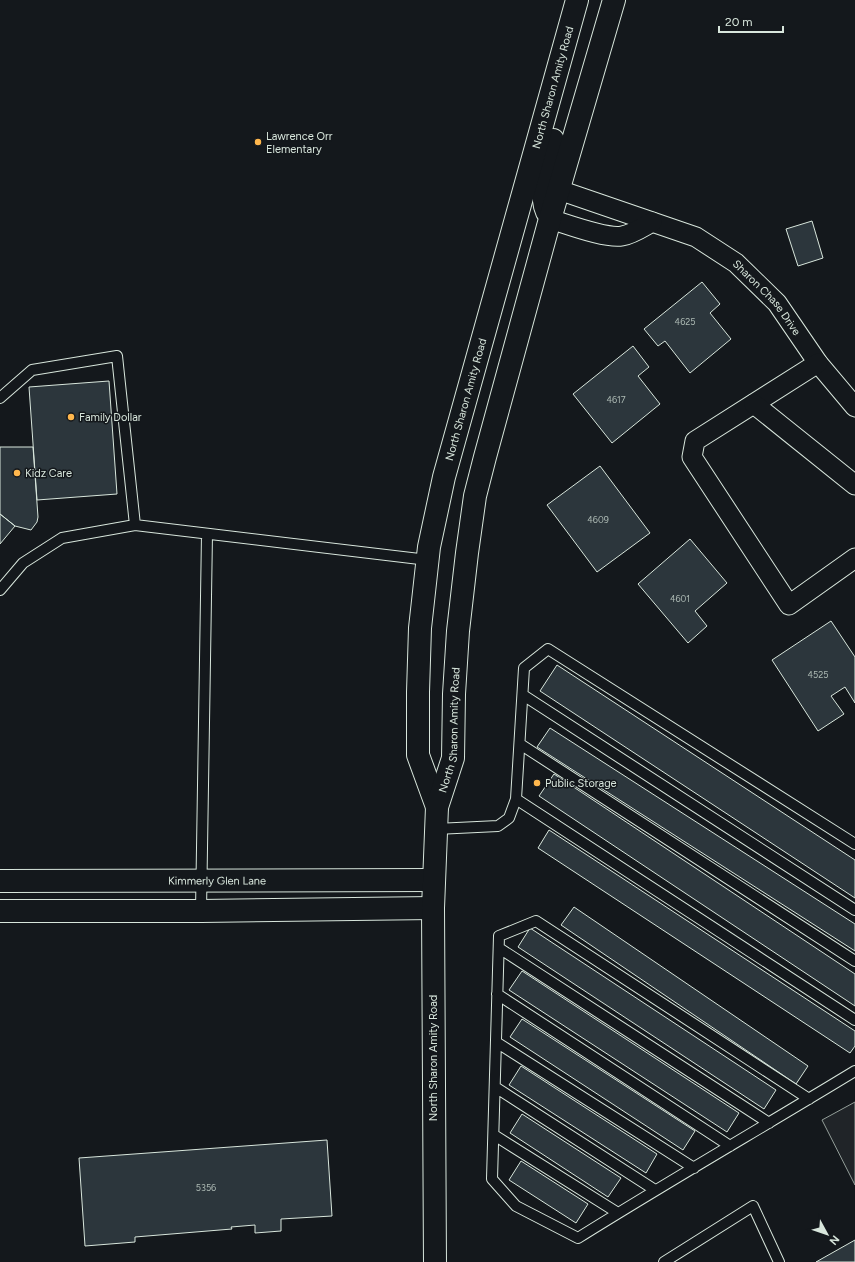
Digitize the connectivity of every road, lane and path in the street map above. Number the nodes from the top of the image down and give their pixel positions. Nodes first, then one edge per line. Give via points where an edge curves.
1 (577, 0) edge
2 (614, 0) edge
3 (571, 23) junction
4 (559, 190) junction
5 (550, 220) junction
6 (652, 222) junction
7 (818, 363) junction
8 (0, 398) edge
9 (754, 404) junction
10 (855, 407) edge
11 (855, 485) edge
12 (135, 526) junction
13 (207, 534) junction
14 (855, 558) edge
15 (428, 560) junction
16 (0, 590) edge
17 (523, 695) junction
18 (520, 744) junction
19 (516, 799) junction
20 (438, 806) junction
21 (436, 829) junction
22 (855, 844) edge
23 (0, 880) edge
24 (434, 880) junction
25 (202, 881) junction
26 (433, 908) junction
27 (855, 910) edge
28 (0, 911) edge
29 (201, 911) junction
30 (499, 948) junction
31 (855, 961) edge
32 (497, 994) junction
33 (855, 1020) edge
34 (496, 1042) junction
35 (855, 1071) edge
36 (495, 1087) junction
37 (809, 1099) junction
38 (769, 1123) junction
39 (494, 1135) junction
40 (730, 1146) junction
41 (694, 1168) junction
42 (655, 1190) junction
43 (618, 1213) junction
44 (434, 1262) edge
45 (664, 1262) edge
46 (779, 1262) edge

1 - 3 main road, North Sharon Amity Road
2 - 4 main road, North Sharon Amity Road
3 - 5 main road via 571,72 546,168 544,198
3 - 15 main road, North Sharon Amity Road via 444,477
4 - 5 main road, North Sharon Amity Road
4 - 6 street, Sharon Chase Drive
5 - 6 street via 612,237 635,232
5 - 20 main road, North Sharon Amity Road via 475,496 458,631 453,758
6 - 7 street, Sharon Chase Drive via 696,237 736,263 777,303
7 - 9 street
7 - 10 street, Sharon Chase Drive
8 - 12 lane via 32,370 117,356
9 - 11 street
9 - 14 street via 695,441 692,457 789,604
12 - 13 lane
12 - 16 lane via 62,538 23,563
13 - 15 lane
13 - 25 lane
15 - 20 main road, North Sharon Amity Road via 420,628 418,754
17 - 18 lane
17 - 22 lane via 524,668 548,649
17 - 27 lane
18 - 19 lane
18 - 31 lane
19 - 21 lane via 509,818 498,826
19 - 33 lane
20 - 21 main road, North Sharon Amity Road
21 - 24 main road, North Sharon Amity Road
23 - 25 main road, Kimmerly Glen Lane
24 - 25 main road, Kimmerly Glen Lane
24 - 26 main road, North Sharon Amity Road
25 - 29 lane
26 - 29 main road
26 - 44 main road, North Sharon Amity Road
28 - 29 main road
30 - 32 lane
30 - 37 lane via 499,936 536,921
30 - 38 lane
32 - 34 lane
32 - 40 lane
34 - 36 lane
34 - 41 lane
35 - 37 lane
36 - 39 lane
36 - 42 lane
37 - 38 lane
38 - 40 lane
39 - 43 lane
39 - 43 lane via 492,1179 516,1206 578,1238
40 - 41 lane
41 - 42 lane
42 - 43 lane
45 - 46 lane via 753,1206

